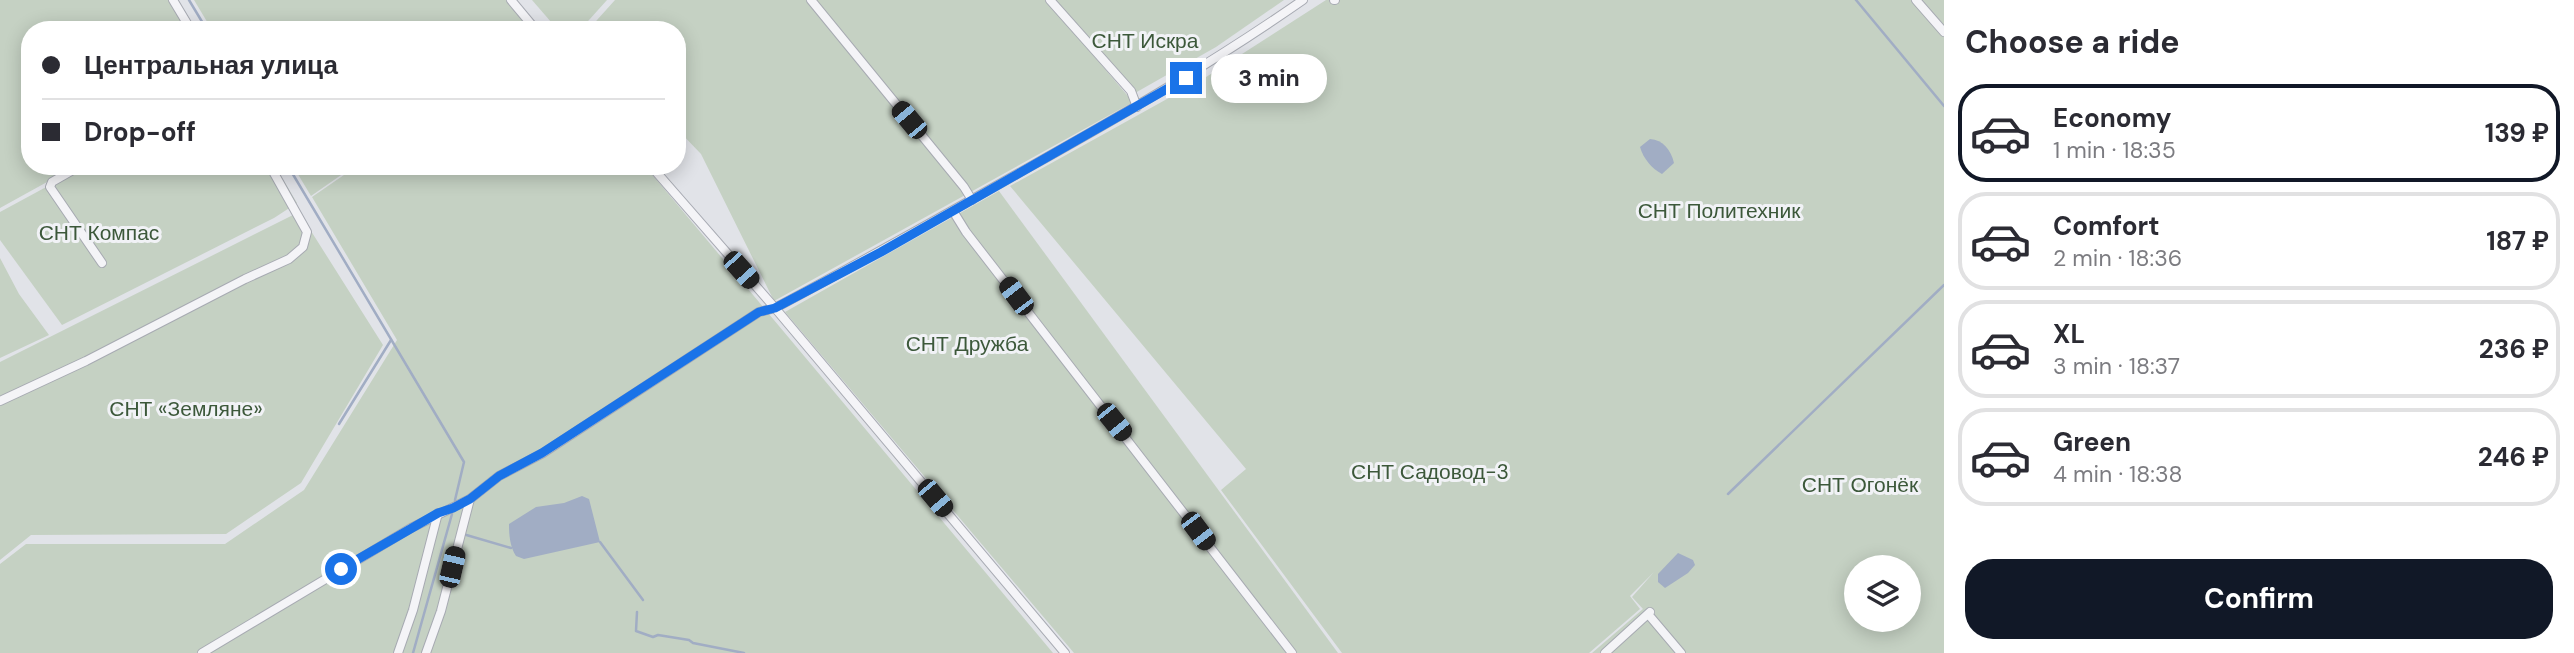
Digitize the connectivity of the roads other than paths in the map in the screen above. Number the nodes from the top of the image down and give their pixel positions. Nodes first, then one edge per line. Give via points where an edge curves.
1 (173, 0) edge
2 (511, 0) edge
3 (811, 0) edge
4 (1050, 0) edge
5 (1303, 0) edge
6 (1916, 0) edge
7 (186, 21) edge
8 (528, 21) edge
9 (1944, 32) edge
10 (1136, 107) junction
11 (64, 175) edge
12 (275, 175) edge
13 (659, 175) edge
14 (972, 200) junction
15 (953, 211) junction
16 (102, 263) dead end
17 (775, 308) junction
18 (0, 401) edge
19 (470, 499) junction
20 (438, 513) junction
21 (202, 653) edge
22 (398, 653) edge
23 (426, 653) edge
24 (1065, 653) edge
25 (1292, 653) edge
26 (1605, 653) edge
27 (1681, 653) edge

1 - 7 street
2 - 8 street
3 - 14 street
4 - 10 street via 1130,91
5 - 10 street
6 - 9 street
10 - 14 street
11 - 16 street via 50,187
12 - 18 street via 307,232 303,247 289,259
13 - 17 street
14 - 15 street
15 - 17 street
15 - 25 street
17 - 19 street via 759,312 499,476
17 - 24 street
19 - 20 street
19 - 23 street
20 - 21 street
20 - 22 street
26 - 27 street via 1649,613

